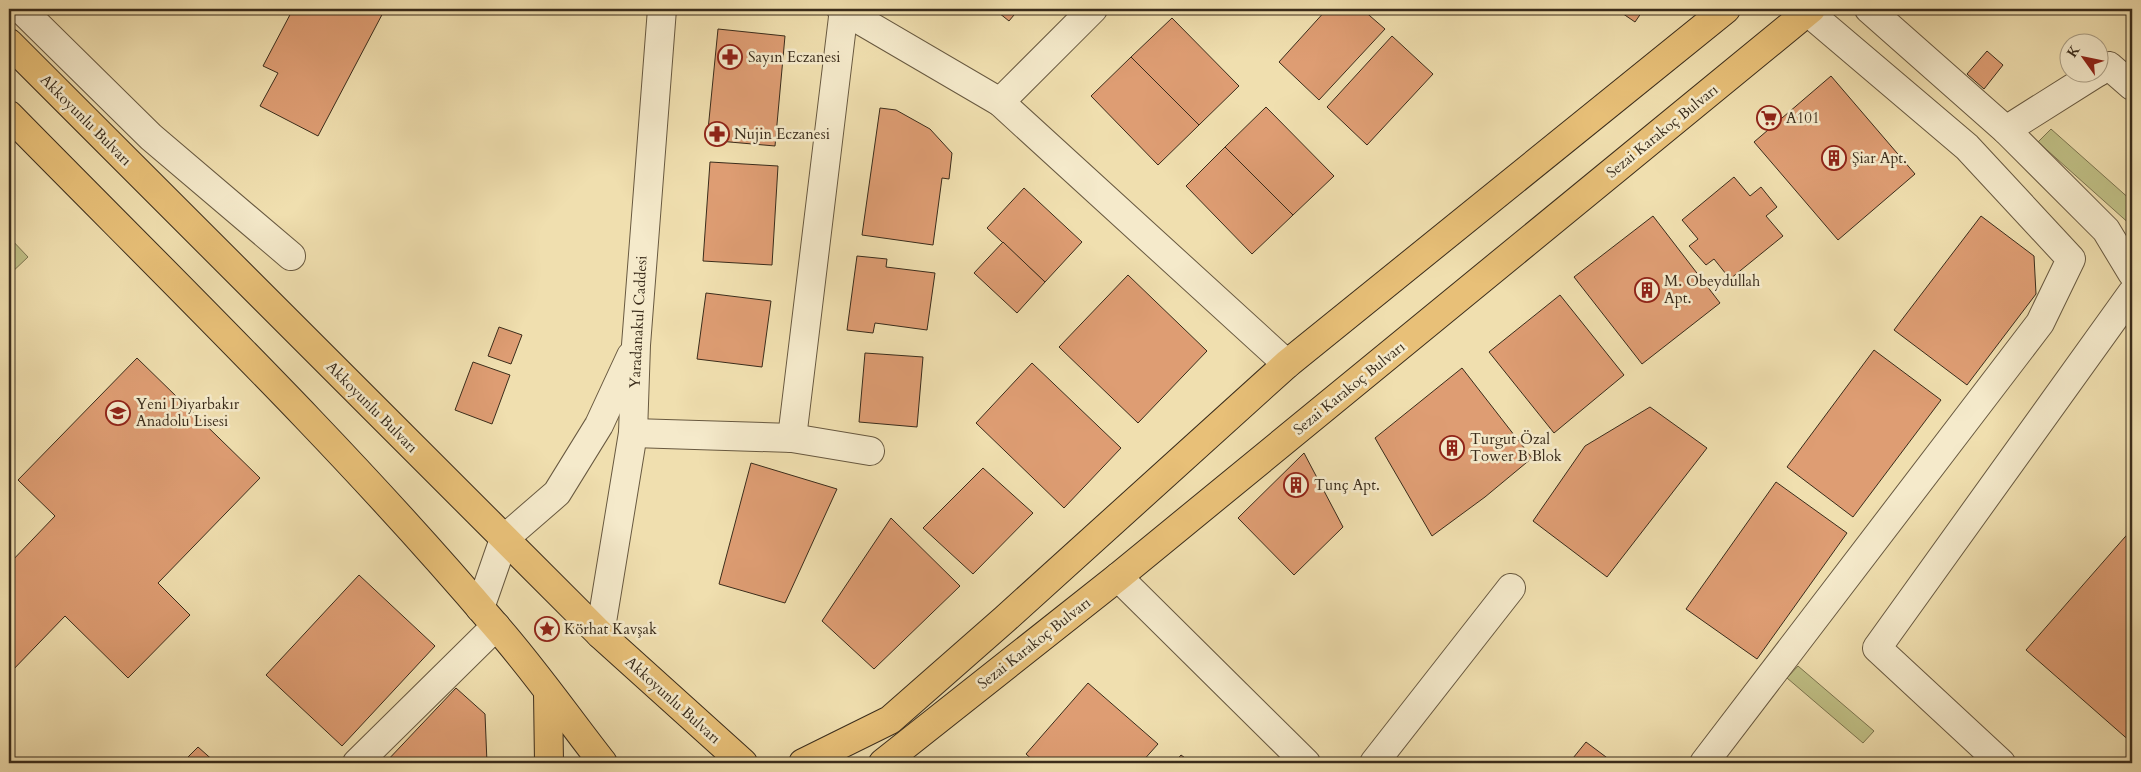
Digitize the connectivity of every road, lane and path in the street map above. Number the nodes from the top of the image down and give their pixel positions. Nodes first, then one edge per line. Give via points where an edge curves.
1 (21, 9) edge
2 (662, 9) edge
3 (843, 9) edge
4 (1093, 9) edge
5 (1726, 9) edge
6 (1868, 9) edge
7 (1809, 10) edge
8 (9, 43) edge
9 (2108, 67) edge
10 (2082, 82) edge
11 (2132, 86) edge
12 (1000, 102) junction
13 (9, 115) edge
14 (2006, 130) junction
15 (291, 256) dead end
16 (2132, 274) edge
17 (2132, 293) edge
18 (636, 345) junction
19 (1287, 364) junction
20 (633, 433) junction
21 (792, 438) junction
22 (870, 451) dead end
23 (504, 539) junction
24 (1118, 577) junction
25 (1511, 588) dead end
26 (488, 616) junction
27 (600, 634) junction
28 (548, 693) junction
29 (358, 763) edge
30 (549, 763) edge
31 (603, 763) edge
32 (744, 763) edge
33 (803, 763) edge
34 (883, 763) edge
35 (1306, 763) edge
36 (1374, 763) edge
37 (1704, 763) edge
38 (2001, 763) edge

1 - 15 street via 151,137
2 - 18 street, Yaradanakul Caddesi
3 - 12 street
3 - 21 street
4 - 12 street
5 - 19 main road
6 - 14 street
7 - 24 main road, Sezai Karakoç Bulvarı
7 - 37 street via 1968,147 2071,259 2040,323
8 - 23 main road, Akkoyunlu Bulvarı
9 - 11 street
10 - 14 street
12 - 19 street
13 - 26 main road via 324,436
14 - 16 street via 2106,230
17 - 38 street via 1877,648
18 - 20 street, Yaradanakul Caddesi
18 - 23 street via 599,424 557,492
19 - 33 main road via 890,720
20 - 21 street
20 - 27 street, Yaradanakul Caddesi
21 - 22 street
23 - 26 street
23 - 27 main road, Akkoyunlu Bulvarı
24 - 34 main road, Sezai Karakoç Bulvarı
24 - 35 street
25 - 36 street
26 - 28 main road
26 - 29 street
27 - 32 main road, Akkoyunlu Bulvarı
28 - 30 main road
28 - 31 main road

